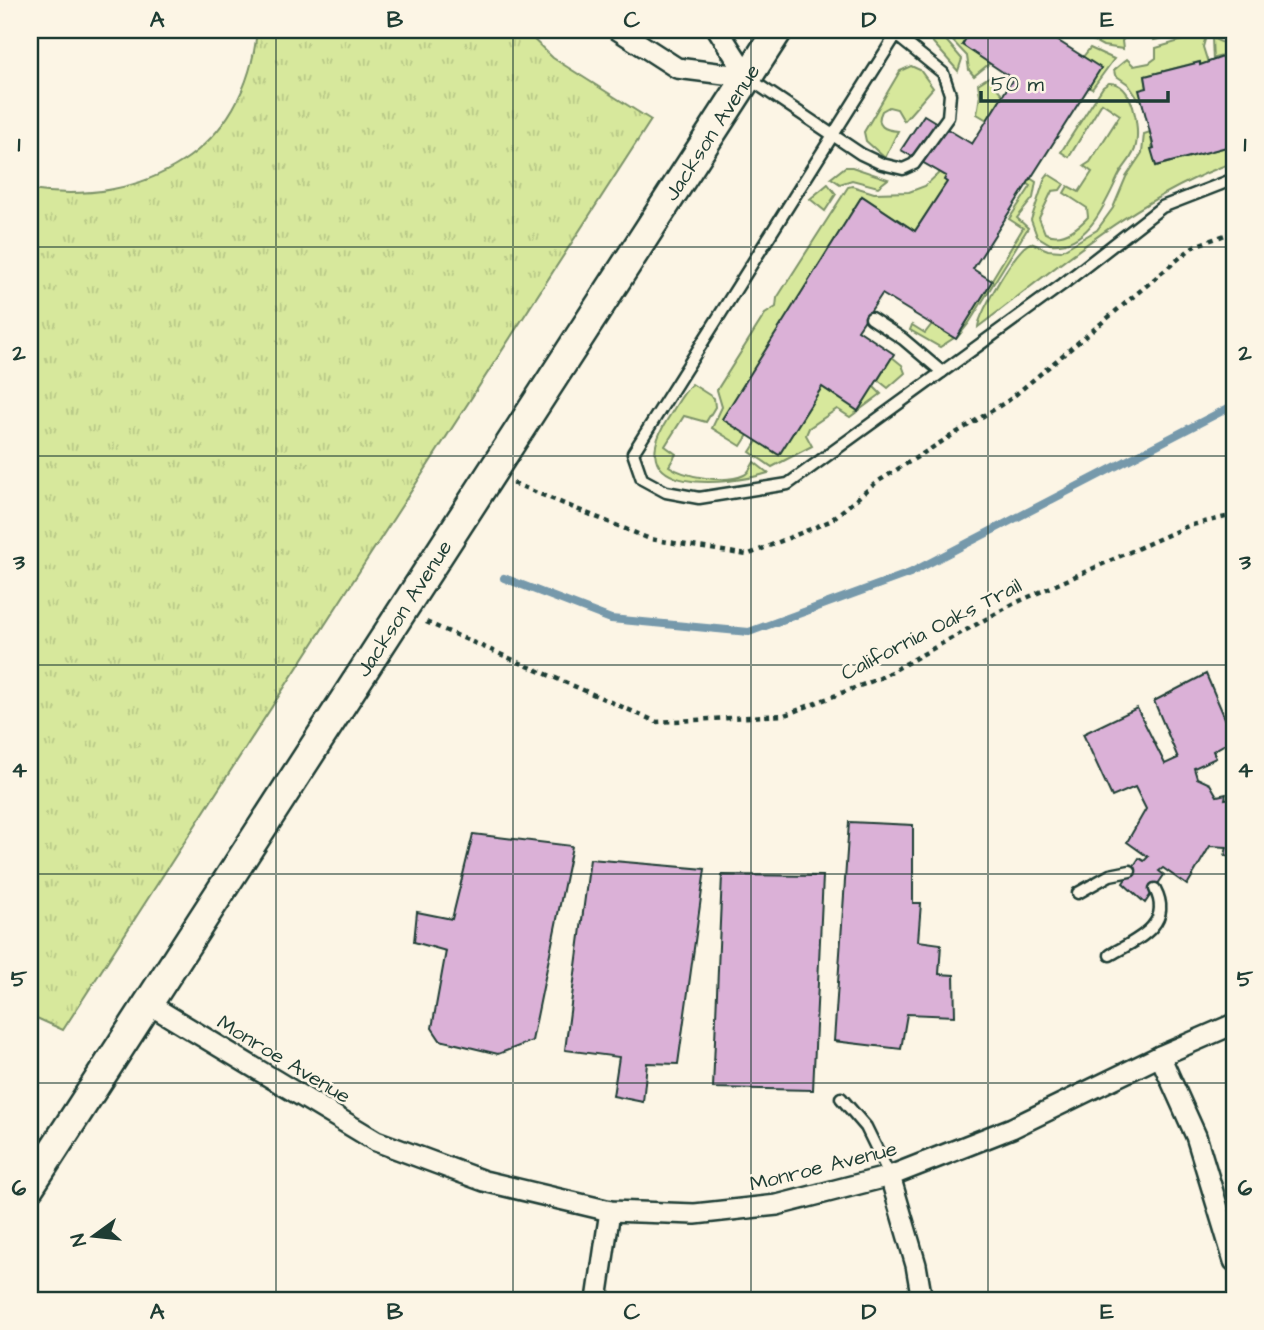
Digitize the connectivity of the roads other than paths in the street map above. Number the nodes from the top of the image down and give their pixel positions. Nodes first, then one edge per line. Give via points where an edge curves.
1 (618, 30) edge
2 (718, 30) edge
3 (778, 30) edge
4 (897, 32) edge
5 (748, 77) junction
6 (832, 136) junction
7 (1234, 179) edge
8 (871, 318) dead end
9 (942, 372) junction
10 (1130, 871) dead end
11 (1154, 889) dead end
12 (1078, 893) dead end
13 (1110, 955) dead end
14 (147, 1003) junction
15 (1234, 1024) edge
16 (1160, 1056) junction
17 (841, 1098) dead end
18 (890, 1176) junction
19 (30, 1186) edge
20 (610, 1211) junction
21 (1234, 1261) edge
22 (597, 1300) edge
23 (922, 1300) edge

1 - 5 street via 677,68
2 - 5 street
3 - 5 main road, Jackson Avenue
4 - 6 lane
4 - 6 lane via 943,73 950,94 948,117 915,164 903,169 872,159
5 - 6 lane
5 - 14 main road, Jackson Avenue
6 - 9 lane via 633,453 642,479 666,492 699,498 788,484
7 - 9 lane via 1162,207
8 - 9 lane
10 - 12 lane via 1110,875
11 - 13 lane via 1161,905 1159,919 1142,937
14 - 19 main road, Jackson Avenue
14 - 20 street, Monroe Avenue via 376,1141 484,1181
15 - 16 street, Monroe Avenue
16 - 18 street, Monroe Avenue via 1012,1128
16 - 21 street via 1196,1136
17 - 18 lane via 866,1128
18 - 20 street, Monroe Avenue via 777,1205 695,1214
18 - 23 street
20 - 22 street

